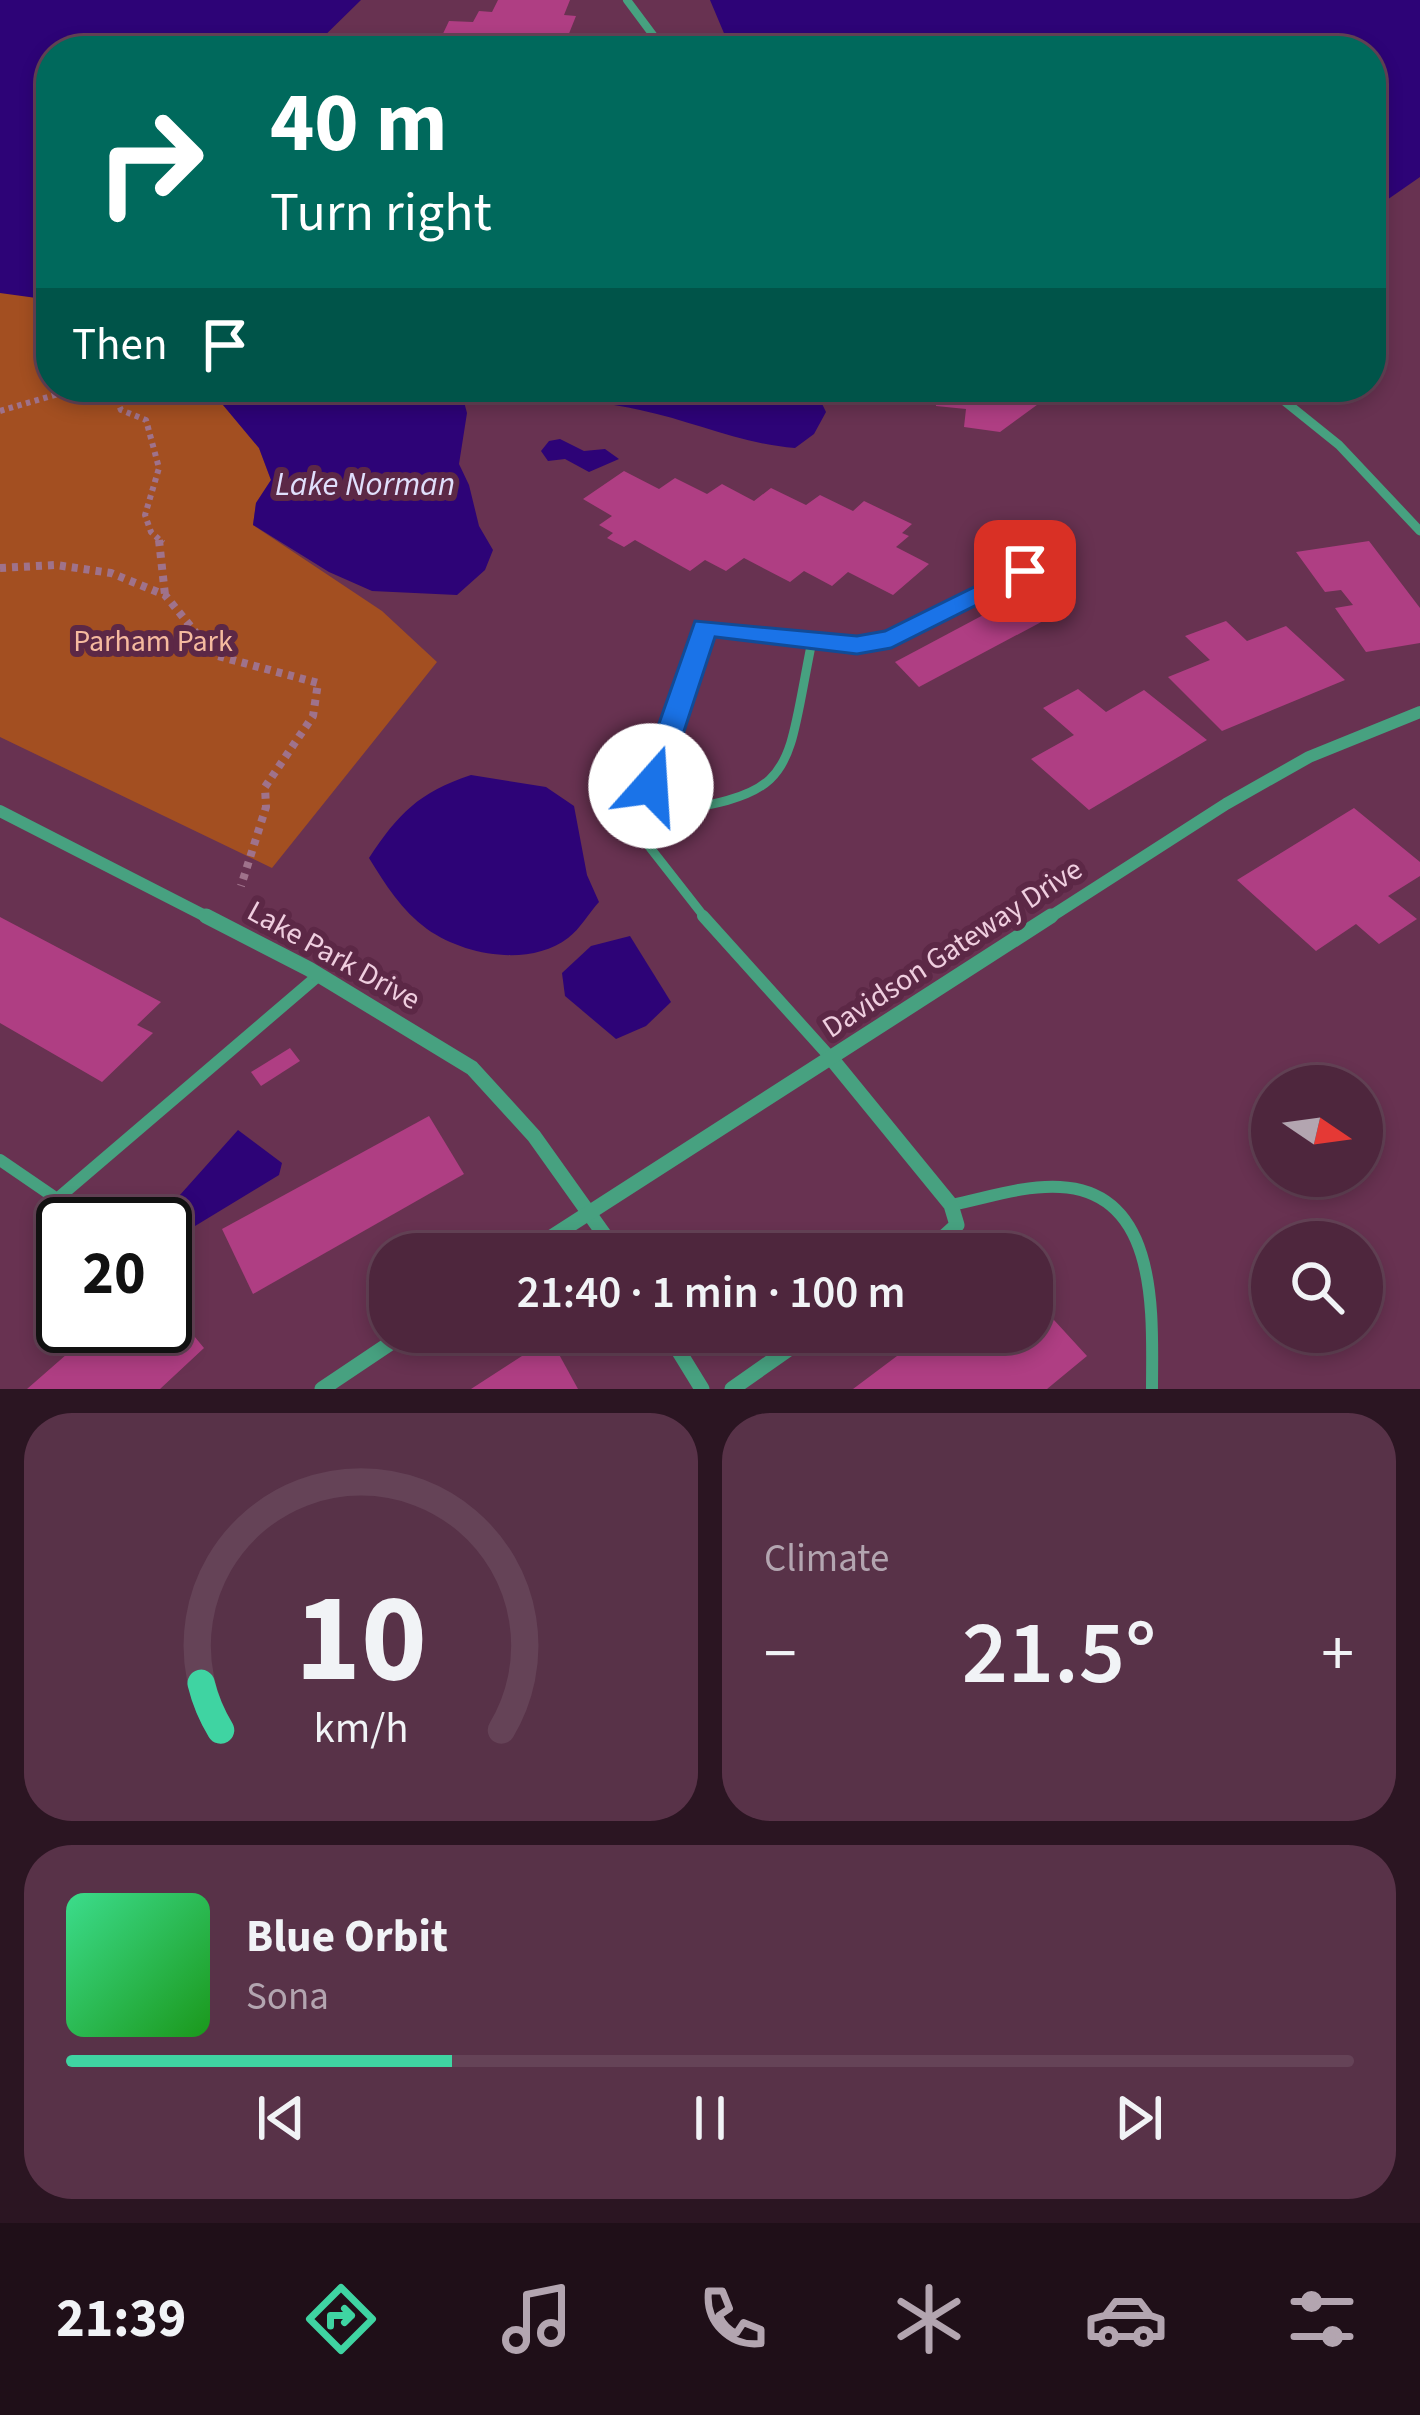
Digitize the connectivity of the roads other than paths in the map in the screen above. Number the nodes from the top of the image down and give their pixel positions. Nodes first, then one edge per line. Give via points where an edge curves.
1 (627, 0) edge
2 (653, 36) edge
3 (1286, 402) edge
4 (1420, 532) edge
5 (1025, 571) dead end
6 (812, 641) junction
7 (1420, 712) edge
8 (650, 814) junction
9 (2, 815) edge
10 (319, 975) junction
11 (831, 1058) junction
12 (0, 1160) edge
13 (951, 1205) junction
14 (592, 1210) junction
15 (557, 1233) edge
16 (606, 1233) edge
17 (948, 1233) edge
18 (376, 1353) edge
19 (680, 1353) edge
20 (783, 1353) edge
21 (322, 1389) edge
22 (702, 1389) edge
23 (732, 1389) edge
24 (1152, 1389) edge

1 - 2 street
3 - 4 street via 1340,445
5 - 6 lane via 891,639
6 - 8 lane via 782,770 728,803
6 - 8 lane via 705,627 651,786
7 - 11 street, Davidson Gateway Drive via 1310,757 1226,804
8 - 11 lane via 648,845 687,898
9 - 10 street, Lake Park Drive
10 - 12 lane via 57,1199
10 - 14 street, Lake Park Drive via 472,1068
11 - 13 street
11 - 14 street, Davidson Gateway Drive
13 - 17 street via 957,1225
13 - 24 lane via 1049,1188 1079,1189 1116,1209 1142,1244
14 - 15 street, Davidson Gateway Drive
14 - 16 street, Lake Park Drive
18 - 21 street
19 - 22 street
20 - 23 street

